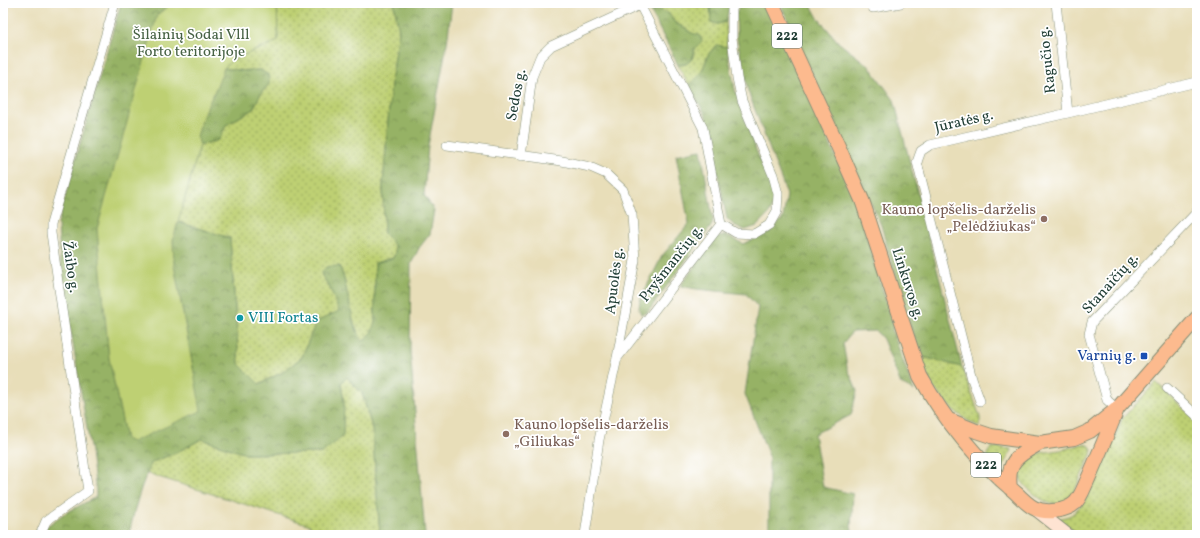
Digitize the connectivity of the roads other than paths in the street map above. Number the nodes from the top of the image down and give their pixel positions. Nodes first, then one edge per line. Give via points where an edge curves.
1 (115, 3) edge
2 (735, 3) edge
3 (772, 3) edge
4 (901, 3) edge
5 (1056, 3) edge
6 (640, 4) edge
7 (872, 5) edge
8 (1197, 82) edge
9 (1068, 113) junction
10 (447, 145) dead end
11 (520, 156) junction
12 (1197, 212) edge
13 (721, 224) junction
14 (1197, 318) edge
15 (617, 358) junction
16 (1167, 388) dead end
17 (980, 401) dead end
18 (1117, 409) junction
19 (1197, 416) edge
20 (947, 418) junction
21 (1074, 438) junction
22 (1040, 443) junction
23 (1096, 460) junction
24 (1010, 488) junction
25 (1035, 508) junction
26 (40, 535) edge
27 (585, 535) edge
28 (1068, 535) edge

1 - 26 street, Žaibo g. via 51,233 88,492 46,521
2 - 13 street via 732,9 732,38 737,78 742,101 773,175 778,194 777,211 768,225 754,234 736,233
3 - 20 main road, Linkuvos g. / 222 via 862,200 920,376
4 - 7 street
5 - 9 street, Ragučio g.
6 - 11 street, Sedos g. via 552,46 540,57 532,77
6 - 13 street, Pryšmančių g. via 703,128
8 - 9 street, Jūratės g.
9 - 17 street, Jūratės g. via 930,145 921,151 917,162 972,379
10 - 11 street, Apuolės g.
11 - 15 street, Apuolės g. via 590,167 606,174 623,190 632,215 635,260
12 - 18 street, Stanaičių g. via 1092,322 1089,334 1107,400
13 - 15 street, Pryšmančių g.
14 - 18 main road
15 - 27 street, Apuolės g. via 599,440
16 - 19 street
18 - 21 main road via 1090,431
18 - 23 main road
20 - 22 main road via 991,436
20 - 24 main road, Linkuvos g. / 222 via 962,440
21 - 22 main road
21 - 23 main road via 1083,438 1092,443
22 - 24 main road via 1016,458 1009,476
23 - 25 main road via 1079,498 1068,508 1049,511
24 - 25 main road, Linkuvos g. / 222
25 - 28 street, Linkuvos g. / 222

